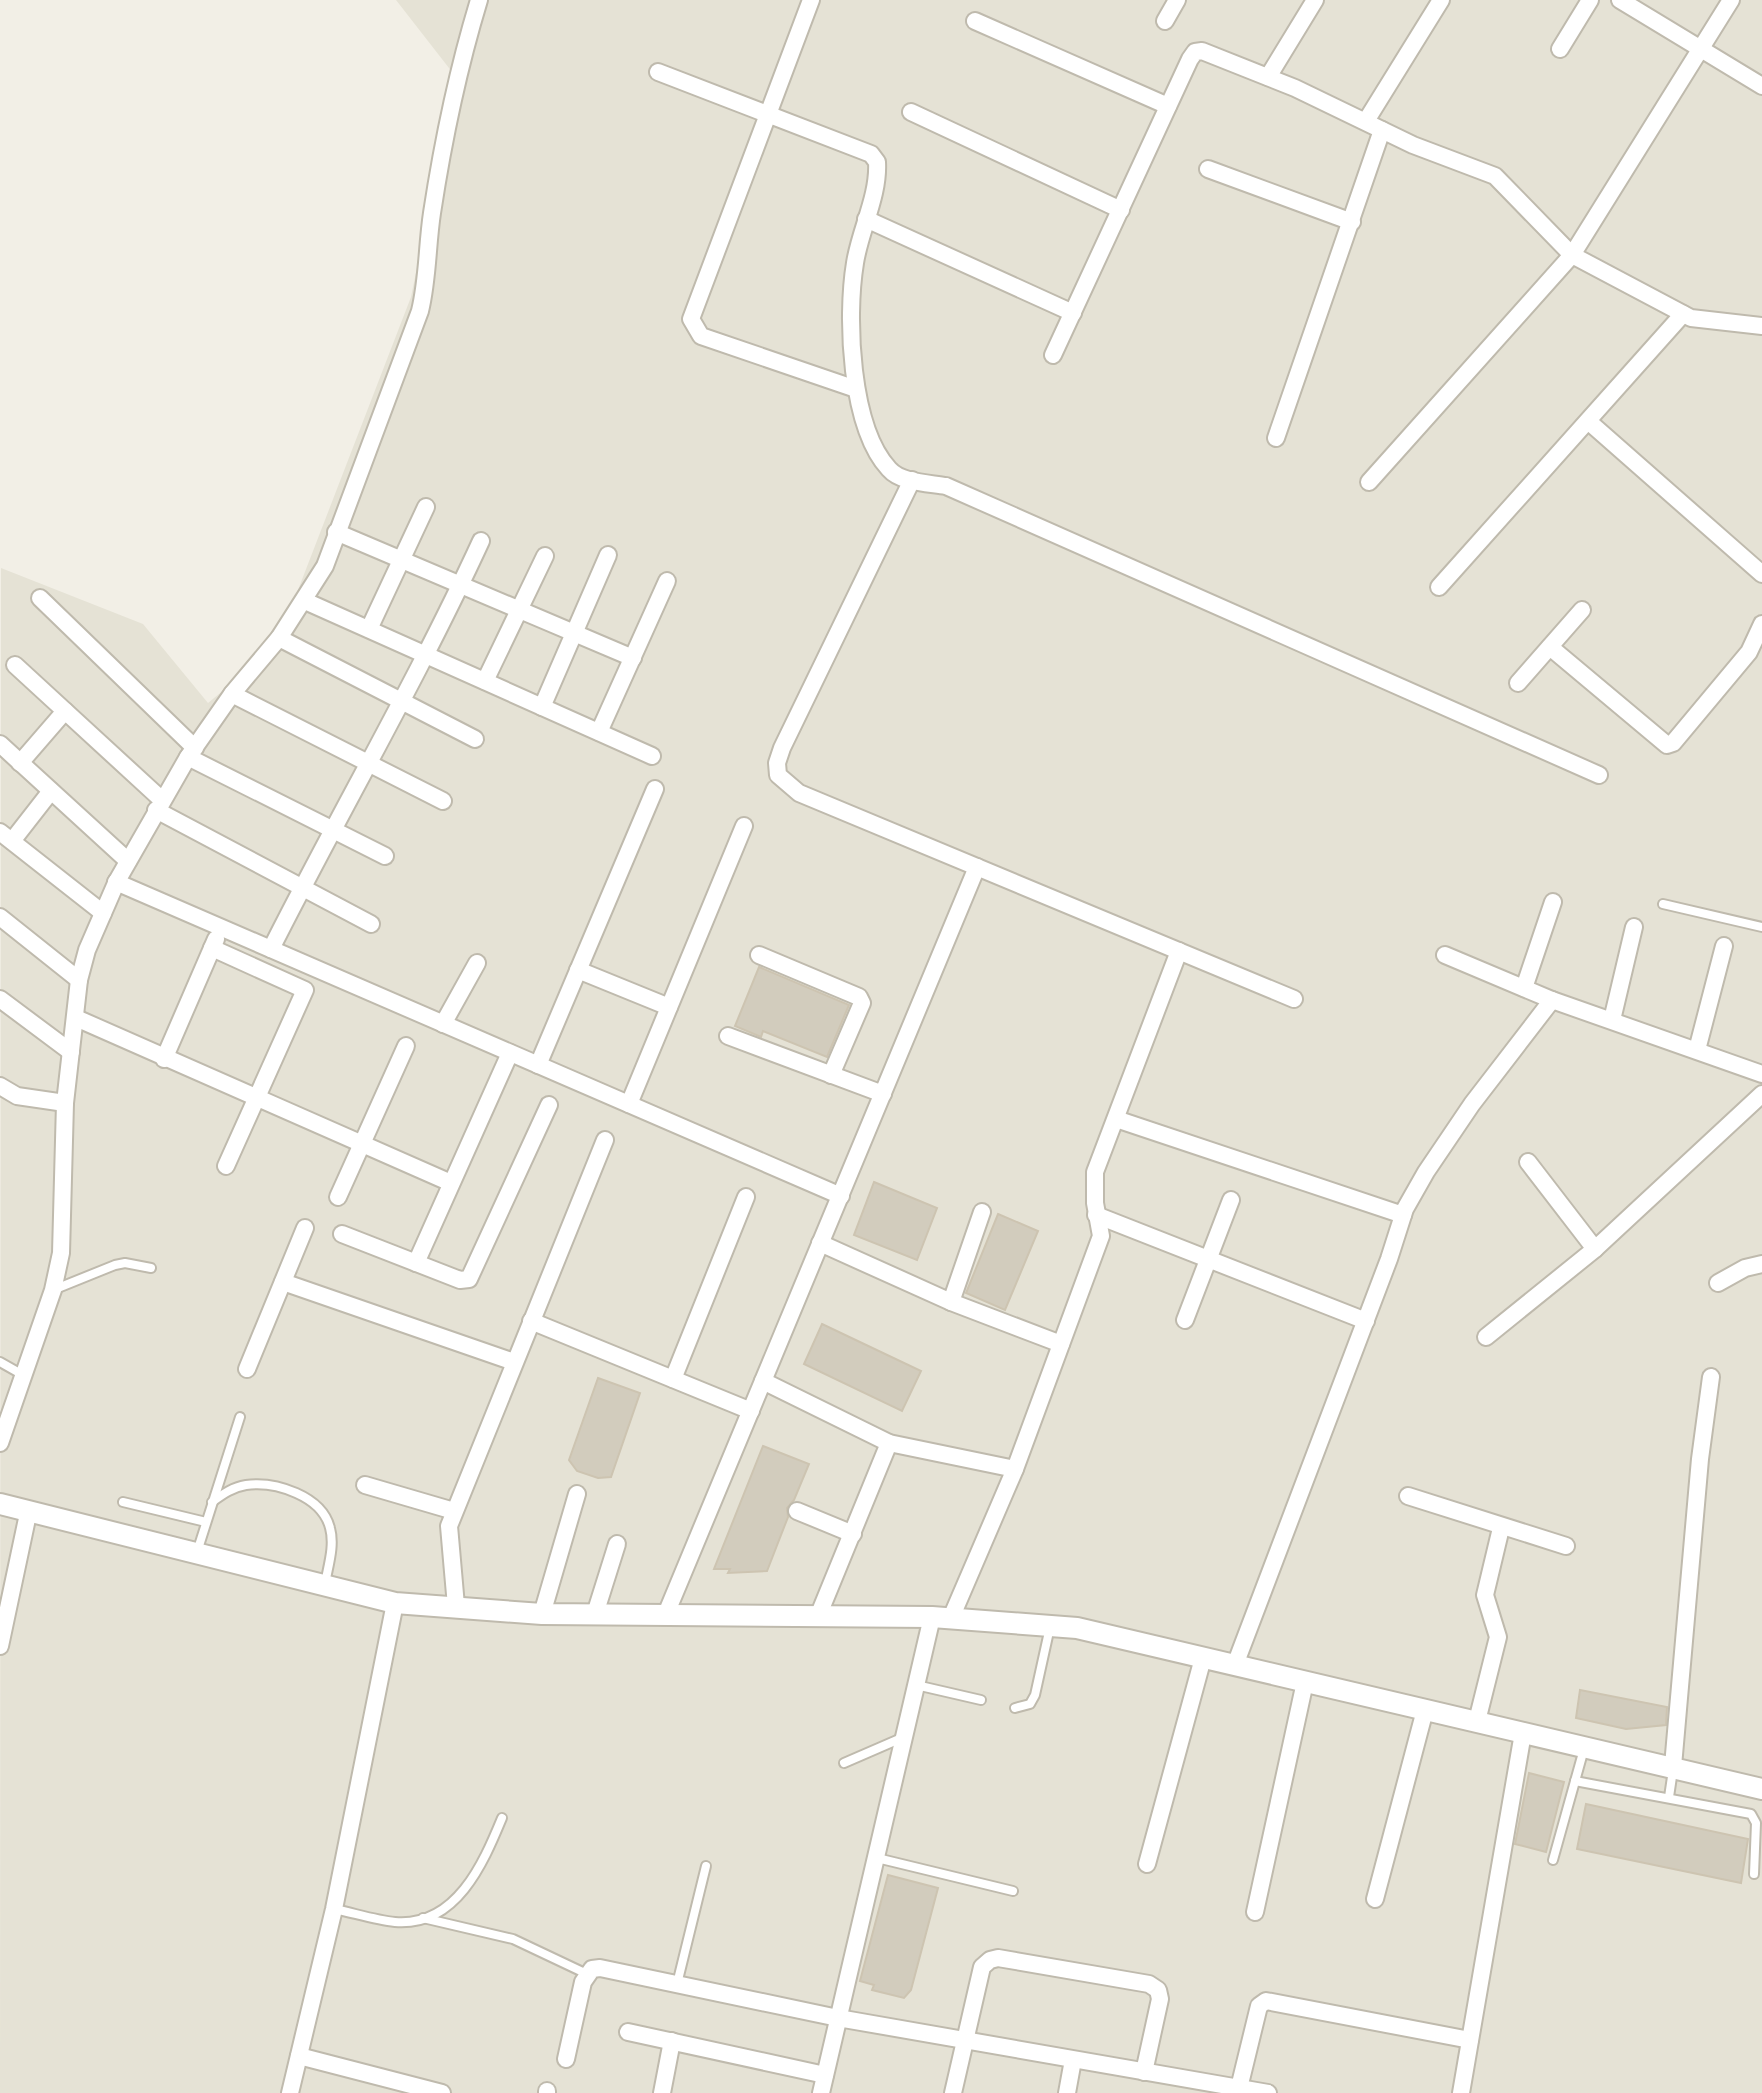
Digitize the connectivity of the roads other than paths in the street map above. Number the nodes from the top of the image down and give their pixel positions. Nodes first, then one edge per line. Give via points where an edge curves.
1 (479, 0) edge
2 (811, 0) edge
3 (1177, 0) edge
4 (1315, 0) edge
5 (1441, 0) edge
6 (1590, 0) edge
7 (1620, 0) edge
8 (1731, 0) edge
9 (975, 21) dead end
10 (1165, 21) dead end
11 (1560, 49) dead end
12 (1700, 49) junction
13 (658, 72) dead end
14 (1268, 77) junction
15 (1762, 86) edge
16 (1168, 106) junction
17 (911, 112) dead end
18 (768, 114) junction
19 (1366, 121) junction
20 (1382, 130) junction
21 (1208, 169) dead end
22 (1121, 210) junction
23 (866, 219) junction
24 (1352, 222) junction
25 (1572, 255) junction
26 (1073, 313) junction
27 (1683, 314) junction
28 (1762, 326) edge
29 (1053, 355) dead end
30 (856, 389) junction
31 (1588, 421) junction
32 (1276, 438) dead end
33 (912, 480) junction
34 (1369, 482) dead end
35 (426, 507) dead end
36 (336, 532) junction
37 (481, 541) dead end
38 (608, 555) dead end
39 (545, 556) dead end
40 (401, 560) junction
41 (1762, 574) edge
42 (667, 581) dead end
43 (461, 585) junction
44 (1439, 587) dead end
45 (40, 598) dead end
46 (305, 601) junction
47 (519, 610) junction
48 (1582, 610) dead end
49 (1762, 624) edge
50 (369, 629) junction
51 (574, 633) junction
52 (279, 638) junction
53 (1550, 647) junction
54 (428, 655) junction
55 (633, 658) junction
56 (15, 665) dead end
57 (485, 681) junction
58 (1518, 683) dead end
59 (232, 694) junction
60 (401, 703) junction
61 (542, 707) junction
62 (65, 711) junction
63 (599, 732) junction
64 (475, 739) dead end
65 (0, 744) edge
66 (191, 752) junction
67 (652, 756) dead end
68 (20, 763) junction
69 (367, 764) junction
70 (1599, 775) dead end
71 (655, 789) dead end
72 (51, 791) junction
73 (443, 801) dead end
74 (159, 805) junction
75 (744, 826) dead end
76 (331, 829) junction
77 (6, 836) edge
78 (385, 856) dead end
79 (128, 861) junction
80 (977, 867) junction
81 (116, 882) junction
82 (301, 889) junction
83 (1553, 902) dead end
84 (1663, 904) dead end
85 (103, 913) junction
86 (0, 917) edge
87 (371, 924) dead end
88 (1634, 927) dead end
89 (1762, 927) edge
90 (221, 928) junction
91 (1724, 946) dead end
92 (212, 948) junction
93 (271, 949) junction
94 (1179, 951) junction
95 (759, 955) dead end
96 (1445, 955) dead end
97 (477, 963) dead end
98 (578, 970) junction
99 (79, 980) junction
100 (1524, 988) junction
101 (0, 999) edge
102 (1294, 999) dead end
103 (1552, 1000) junction
104 (669, 1007) junction
105 (76, 1018) junction
106 (1612, 1020) junction
107 (443, 1024) junction
108 (728, 1036) dead end
109 (406, 1046) dead end
110 (1697, 1050) junction
111 (71, 1052) junction
112 (510, 1053) junction
113 (164, 1059) junction
114 (538, 1065) junction
115 (1762, 1074) edge
116 (831, 1075) junction
117 (0, 1086) edge
118 (883, 1094) junction
119 (1762, 1094) edge
120 (258, 1100) junction
121 (65, 1103) junction
122 (629, 1104) junction
123 (549, 1105) dead end
124 (1116, 1119) junction
125 (605, 1140) dead end
126 (363, 1145) junction
127 (1528, 1162) dead end
128 (226, 1166) dead end
129 (451, 1183) junction
130 (841, 1196) junction
131 (338, 1197) dead end
132 (746, 1197) dead end
133 (1231, 1200) dead end
134 (982, 1212) dead end
135 (1096, 1215) junction
136 (1403, 1215) junction
137 (305, 1228) dead end
138 (342, 1234) dead end
139 (820, 1243) junction
140 (1595, 1249) junction
141 (1208, 1259) junction
142 (416, 1263) junction
143 (1762, 1264) edge
144 (151, 1268) dead end
145 (283, 1282) junction
146 (1718, 1283) dead end
147 (53, 1290) junction
148 (951, 1302) junction
149 (1185, 1320) dead end
150 (531, 1321) junction
151 (1366, 1321) junction
152 (1486, 1337) dead end
153 (1061, 1344) junction
154 (0, 1362) edge
155 (514, 1362) junction
156 (247, 1369) dead end
157 (23, 1376) junction
158 (1711, 1377) dead end
159 (673, 1379) junction
160 (763, 1381) junction
161 (751, 1411) junction
162 (240, 1417) dead end
163 (0, 1443) edge
164 (889, 1443) junction
165 (1015, 1469) junction
166 (365, 1485) dead end
167 (577, 1494) dead end
168 (1408, 1496) dead end
169 (123, 1502) dead end
170 (212, 1502) junction
171 (0, 1504) edge
172 (454, 1511) junction
173 (797, 1511) dead end
174 (28, 1514) junction
175 (206, 1522) junction
176 (1501, 1528) junction
177 (853, 1534) junction
178 (617, 1544) dead end
179 (1566, 1546) dead end
180 (197, 1553) junction
181 (324, 1585) junction
182 (395, 1603) junction
183 (456, 1606) junction
184 (542, 1614) junction
185 (595, 1614) junction
186 (666, 1614) junction
187 (819, 1614) junction
188 (941, 1617) junction
189 (1051, 1626) junction
190 (0, 1646) edge
191 (1203, 1658) junction
192 (1235, 1665) junction
193 (1305, 1682) junction
194 (916, 1685) junction
195 (981, 1700) dead end
196 (1015, 1708) dead end
197 (1425, 1710) junction
198 (1477, 1721) junction
199 (1523, 1733) junction
200 (904, 1736) junction
201 (1584, 1747) junction
202 (844, 1763) dead end
203 (1673, 1766) junction
204 (1575, 1781) junction
205 (1762, 1789) edge
206 (1669, 1797) junction
207 (502, 1818) dead end
208 (877, 1858) junction
209 (1553, 1860) dead end
210 (1147, 1864) dead end
211 (706, 1866) dead end
212 (1754, 1874) dead end
213 (1013, 1891) dead end
214 (1375, 1899) dead end
215 (334, 1909) junction
216 (1255, 1912) dead end
217 (423, 1918) junction
218 (587, 1974) junction
219 (677, 1984) junction
220 (838, 2018) junction
221 (628, 2032) dead end
222 (1470, 2040) junction
223 (672, 2041) junction
224 (962, 2041) junction
225 (299, 2056) junction
226 (566, 2059) dead end
227 (1073, 2060) junction
228 (1144, 2072) junction
229 (825, 2075) junction
230 (1198, 2087) edge
231 (1239, 2088) junction
232 (419, 2090) edge
233 (290, 2093) edge
234 (442, 2093) edge
235 (662, 2093) edge
236 (821, 2093) edge
237 (953, 2093) edge
238 (1067, 2093) edge
239 (1268, 2093) edge
240 (1461, 2093) edge

1 - 36 street via 438,181 420,311
2 - 18 street
3 - 10 street
4 - 14 street
5 - 19 street
6 - 11 street
7 - 12 street
8 - 12 street
9 - 16 street
12 - 15 street
12 - 25 street
13 - 18 street
14 - 16 street via 1195,52
14 - 19 street
16 - 22 street
17 - 22 street
18 - 23 street via 871,154 878,172
18 - 30 street via 695,307 693,328 701,336
19 - 20 street
20 - 24 street
20 - 25 street via 1495,176
21 - 24 street
22 - 26 street
23 - 26 street
23 - 30 street via 850,313
24 - 32 street
25 - 27 street
25 - 34 street
26 - 29 street
27 - 28 street
27 - 31 street
30 - 33 street via 879,455 889,470
31 - 41 street
31 - 44 street
33 - 70 street via 946,486
33 - 80 street via 782,748 778,775 799,793
35 - 40 street
36 - 40 street
36 - 46 street
37 - 43 street
38 - 51 street
39 - 47 street
40 - 43 street
40 - 50 street
42 - 55 street
43 - 47 street
43 - 54 street
45 - 66 street
46 - 50 street
46 - 52 street
47 - 51 street
47 - 57 street
48 - 53 street
49 - 53 street via 1743,660 1667,745
50 - 54 street
51 - 55 street
51 - 61 street
52 - 59 street
52 - 60 street
53 - 58 street
54 - 57 street
54 - 60 street
55 - 63 street
56 - 62 street
57 - 61 street
59 - 66 street
59 - 69 street
60 - 64 street
60 - 69 street
61 - 63 street
62 - 68 street
62 - 74 street
63 - 67 street
65 - 68 street
66 - 74 street
66 - 76 street
68 - 72 street
69 - 73 street
69 - 76 street
71 - 98 street
72 - 77 street
72 - 79 street
74 - 79 street
74 - 82 street
75 - 104 street
76 - 78 street
76 - 82 street
77 - 85 street
79 - 81 street
80 - 94 street
80 - 118 street
81 - 85 street
81 - 90 street
82 - 87 street
82 - 93 street
83 - 100 street
84 - 89 lane
85 - 99 street
86 - 99 street
88 - 106 street
90 - 92 street
90 - 93 street
91 - 110 street
92 - 113 street
92 - 120 street via 305,990
93 - 107 street
94 - 102 street
94 - 124 street
95 - 116 street via 859,997 862,1003
96 - 100 street
97 - 107 street
98 - 104 street
98 - 114 street
99 - 105 street
100 - 103 street
101 - 111 street
103 - 106 street
103 - 136 street via 1464,1115
104 - 122 street
105 - 111 street
105 - 113 street
106 - 110 street
107 - 112 street
108 - 116 street
109 - 126 street
110 - 115 street
111 - 121 street
112 - 114 street
112 - 129 street
113 - 120 street
114 - 122 street
116 - 118 street
117 - 121 street via 17,1096
118 - 130 street
119 - 140 street
120 - 126 street
120 - 128 street
121 - 147 street via 61,1253
122 - 130 street
123 - 142 street via 469,1279
124 - 135 street via 1095,1172
124 - 136 street
125 - 150 street
126 - 129 street
126 - 131 street
127 - 140 street
129 - 142 street
130 - 139 street
132 - 159 street
133 - 141 street
134 - 148 street
135 - 141 street
135 - 153 street via 1101,1236
136 - 151 street
137 - 145 street
138 - 142 street
139 - 148 street
139 - 160 street
140 - 152 street
141 - 149 street
141 - 151 street
143 - 146 street
144 - 147 lane via 115,1265
145 - 155 street
145 - 156 street
147 - 157 street
148 - 153 street
150 - 155 street
150 - 159 street
151 - 192 street
153 - 165 street
154 - 157 lane
155 - 172 street
157 - 163 street
158 - 203 street
159 - 161 street
160 - 161 street
160 - 164 street
161 - 186 street
162 - 170 lane
164 - 165 street
164 - 177 street
165 - 188 street
166 - 172 street
167 - 184 street
168 - 176 street
169 - 175 lane
170 - 175 lane
170 - 181 lane via 245,1485 271,1485 310,1500 324,1512 330,1528
171 - 174 street
172 - 183 street via 448,1539
173 - 177 street
174 - 180 street
174 - 190 street
175 - 180 lane
176 - 179 street
176 - 198 street via 1485,1595 1498,1637
177 - 187 street
178 - 185 street
180 - 181 street
181 - 182 street
182 - 183 street
182 - 215 street
183 - 184 street
184 - 185 street
185 - 186 street
186 - 187 street
187 - 188 street
188 - 189 street
188 - 194 street
189 - 191 street
189 - 196 lane via 1035,1695 1030,1704
191 - 192 street
191 - 210 street
192 - 193 street
193 - 197 street
193 - 216 street
194 - 195 lane
194 - 200 street
197 - 198 street
197 - 214 street
198 - 199 street
199 - 201 street
199 - 222 street
200 - 202 lane
200 - 208 street
201 - 203 street
201 - 204 lane
203 - 205 street
203 - 206 lane
204 - 206 lane
204 - 209 lane
206 - 212 lane via 1751,1814 1756,1823
207 - 217 lane via 471,1884
208 - 213 lane
208 - 220 street
211 - 219 lane
215 - 217 lane via 394,1922
215 - 225 street
217 - 218 lane via 513,1939
218 - 219 street via 600,1968
218 - 226 street
219 - 220 street
220 - 224 street
220 - 229 street
221 - 223 street
222 - 231 street via 1266,2001 1259,2006
222 - 240 street
223 - 229 street
223 - 235 street
224 - 227 street
224 - 228 street via 982,1967 990,1960 1149,1984 1160,1999
224 - 237 street
225 - 232 street
225 - 233 street
227 - 228 street
227 - 238 street
228 - 230 street
229 - 236 street
230 - 231 street
231 - 239 street
232 - 234 street

